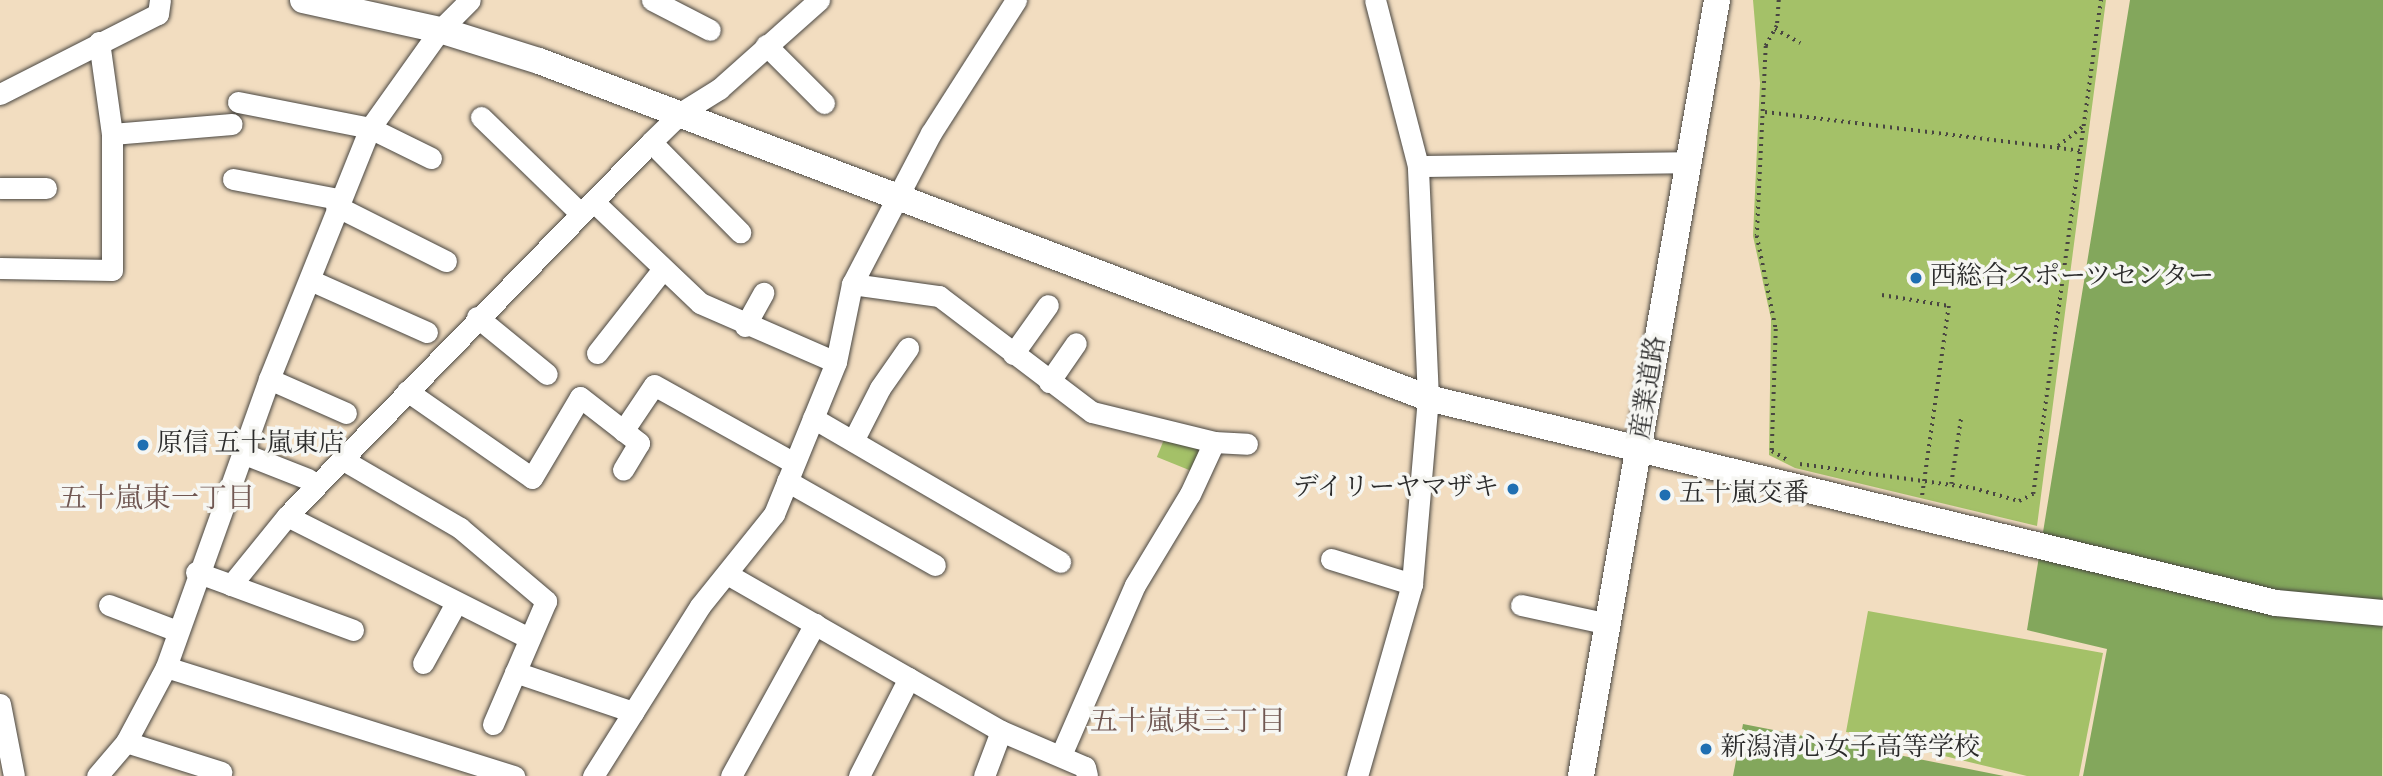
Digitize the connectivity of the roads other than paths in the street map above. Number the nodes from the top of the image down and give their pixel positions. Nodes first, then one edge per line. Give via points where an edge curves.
1 (160, 0) edge
2 (303, 0) edge
3 (470, 0) edge
4 (652, 0) edge
5 (819, 0) edge
6 (1016, 0) edge
7 (1375, 0) edge
8 (1717, 0) edge
9 (440, 30) junction
10 (710, 30) dead end
11 (99, 42) junction
12 (766, 45) junction
13 (0, 94) edge
14 (238, 102) dead end
15 (824, 103) dead end
16 (682, 113) junction
17 (481, 117) dead end
18 (232, 124) dead end
19 (370, 128) junction
20 (112, 134) junction
21 (651, 142) junction
22 (432, 158) dead end
23 (1688, 162) junction
24 (1418, 166) junction
25 (233, 179) dead end
26 (0, 188) edge
27 (46, 188) dead end
28 (897, 197) junction
29 (337, 202) junction
30 (587, 208) junction
31 (740, 232) dead end
32 (446, 261) dead end
33 (0, 268) edge
34 (662, 270) junction
35 (310, 280) junction
36 (852, 284) junction
37 (763, 293) dead end
38 (1048, 304) dead end
39 (477, 317) junction
40 (745, 326) junction
41 (427, 332) dead end
42 (1076, 343) dead end
43 (908, 348) dead end
44 (597, 353) dead end
45 (1013, 354) junction
46 (836, 362) junction
47 (547, 374) dead end
48 (269, 379) junction
49 (1049, 382) junction
50 (407, 390) junction
51 (1428, 398) junction
52 (346, 413) dead end
53 (813, 418) junction
54 (623, 432) junction
55 (853, 441) junction
56 (1214, 442) junction
57 (1247, 444) dead end
58 (1640, 449) junction
59 (243, 453) junction
60 (345, 461) junction
61 (623, 470) dead end
62 (791, 472) junction
63 (308, 478) dead end
64 (287, 516) junction
65 (1331, 559) dead end
66 (1060, 562) dead end
67 (934, 565) dead end
68 (196, 572) junction
69 (727, 573) junction
70 (1412, 584) junction
71 (231, 585) junction
72 (456, 603) junction
73 (109, 605) dead end
74 (1521, 605) dead end
75 (2383, 613) edge
76 (815, 624) junction
77 (1609, 624) junction
78 (353, 630) dead end
79 (177, 631) junction
80 (528, 638) junction
81 (423, 663) dead end
82 (166, 667) junction
83 (515, 672) junction
84 (909, 678) junction
85 (0, 704) edge
86 (633, 712) junction
87 (493, 724) dead end
88 (1001, 731) junction
89 (126, 742) junction
90 (1061, 755) junction
91 (221, 772) dead end
92 (14, 776) edge
93 (97, 776) edge
94 (514, 776) edge
95 (593, 776) edge
96 (731, 776) edge
97 (859, 776) edge
98 (984, 776) edge
99 (1087, 776) edge
100 (1357, 776) edge
101 (1581, 776) edge

1 - 11 street via 158,14
2 - 9 street
3 - 9 street
4 - 10 street
5 - 12 street
6 - 28 street via 931,133
7 - 24 street
8 - 23 street, 産業道路
9 - 16 street
9 - 19 street
11 - 13 street
11 - 20 street
12 - 15 street
12 - 16 street via 719,89
14 - 19 street
16 - 21 street
16 - 28 street via 710,128
17 - 30 street
18 - 20 street
19 - 22 street
19 - 29 street
20 - 33 street via 112,270
21 - 30 street
21 - 31 street
23 - 24 street
23 - 58 street, 産業道路
24 - 51 street
25 - 29 street
26 - 27 street
28 - 36 street
28 - 51 street
29 - 32 street
29 - 35 street
30 - 34 street
30 - 39 street
34 - 40 street via 700,303
34 - 44 street
35 - 41 street
35 - 48 street
36 - 45 street via 939,296
36 - 46 street
37 - 40 street
38 - 45 street
39 - 47 street
39 - 50 street
40 - 46 street
42 - 49 street
43 - 55 street via 880,388
45 - 49 street
46 - 53 street
48 - 52 street
48 - 59 street
49 - 56 street via 1092,412
50 - 54 street via 532,478 580,397
50 - 60 street
51 - 58 street
51 - 70 street
53 - 55 street
53 - 62 street
54 - 61 street via 639,443
54 - 62 street via 654,386
55 - 66 street
56 - 57 street
56 - 90 street via 1190,495 1135,585
58 - 75 street via 2276,603
58 - 77 street, 産業道路
59 - 63 street
59 - 68 street
60 - 64 street
60 - 80 street via 460,528 546,601
62 - 67 street
62 - 69 street via 774,513
64 - 71 street
64 - 72 street
65 - 70 street
68 - 71 street
68 - 79 street
69 - 76 street
69 - 86 street via 700,606
70 - 100 street
71 - 78 street
72 - 80 street
72 - 81 street
73 - 79 street
74 - 77 street
76 - 84 street
76 - 96 street
77 - 101 street, 産業道路
79 - 82 street
80 - 83 street
82 - 89 street
82 - 94 street
83 - 86 street
83 - 87 street
84 - 88 street
84 - 97 street
85 - 92 street
86 - 95 street
88 - 90 street
88 - 98 street
89 - 91 street
89 - 93 street
90 - 99 street via 1085,767

